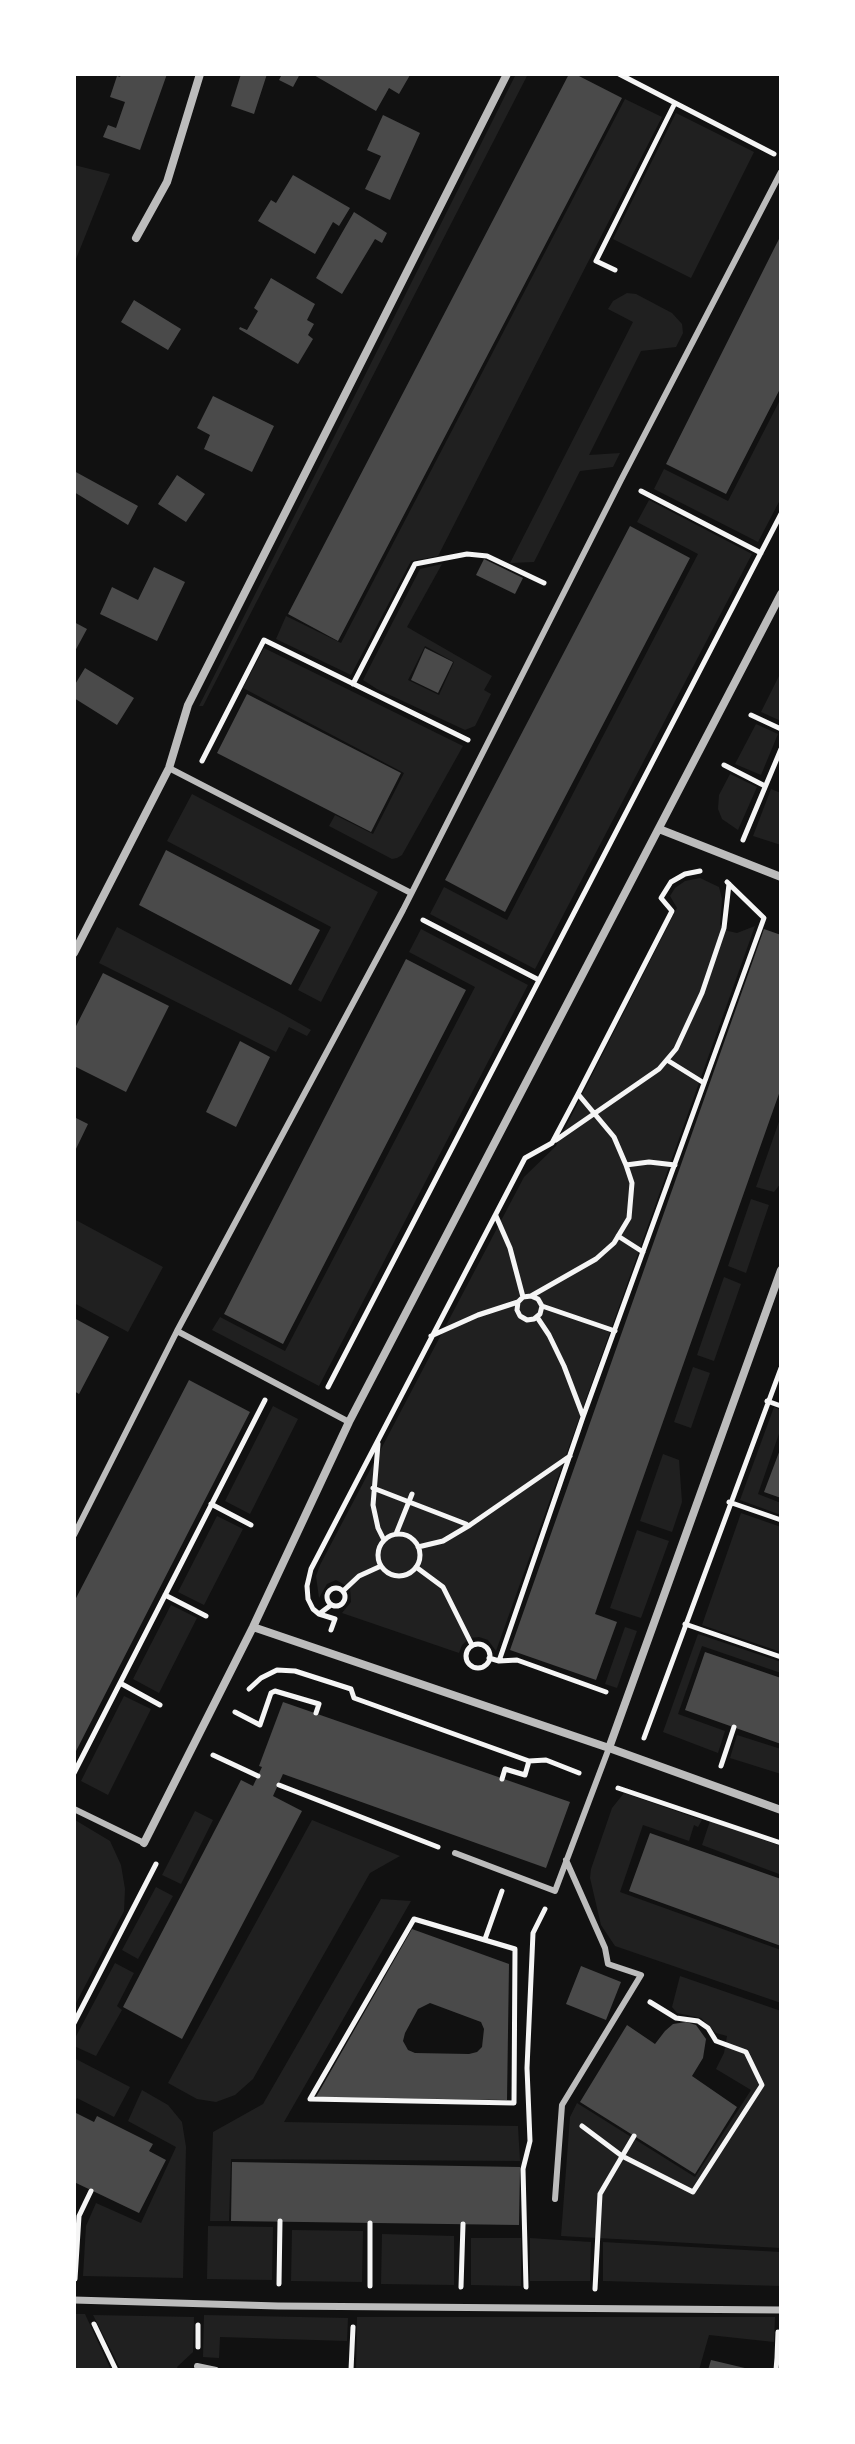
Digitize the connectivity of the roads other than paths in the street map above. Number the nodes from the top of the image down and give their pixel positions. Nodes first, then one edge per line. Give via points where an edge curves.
1 (200, 74) edge
2 (507, 74) edge
3 (781, 172) edge
4 (136, 238) dead end
5 (781, 594) edge
6 (169, 768) junction
7 (659, 829) junction
8 (781, 877) edge
9 (411, 893) junction
10 (74, 953) edge
11 (781, 1270) edge
12 (177, 1331) junction
13 (349, 1422) junction
14 (74, 1535) edge
15 (253, 1627) junction
16 (609, 1748) junction
17 (74, 1809) edge
18 (781, 1810) edge
19 (144, 1843) joint
20 (455, 1853) dead end
21 (566, 1860) junction
22 (555, 2199) dead end
23 (74, 2300) edge
24 (780, 2310) edge
25 (197, 2366) road end
26 (216, 2370) edge

1 - 4 street via 167,182
2 - 6 street via 188,705
3 - 9 lane
5 - 7 street
6 - 9 lane
6 - 10 street
7 - 8 street
7 - 13 street
9 - 12 lane
11 - 16 street
12 - 13 lane
12 - 14 lane
13 - 15 street
15 - 16 street
15 - 19 street
16 - 18 street
16 - 21 lane
17 - 19 lane
20 - 21 lane via 555,1891
21 - 22 lane via 608,1964 641,1975 562,2105
23 - 24 street
25 - 26 lane

